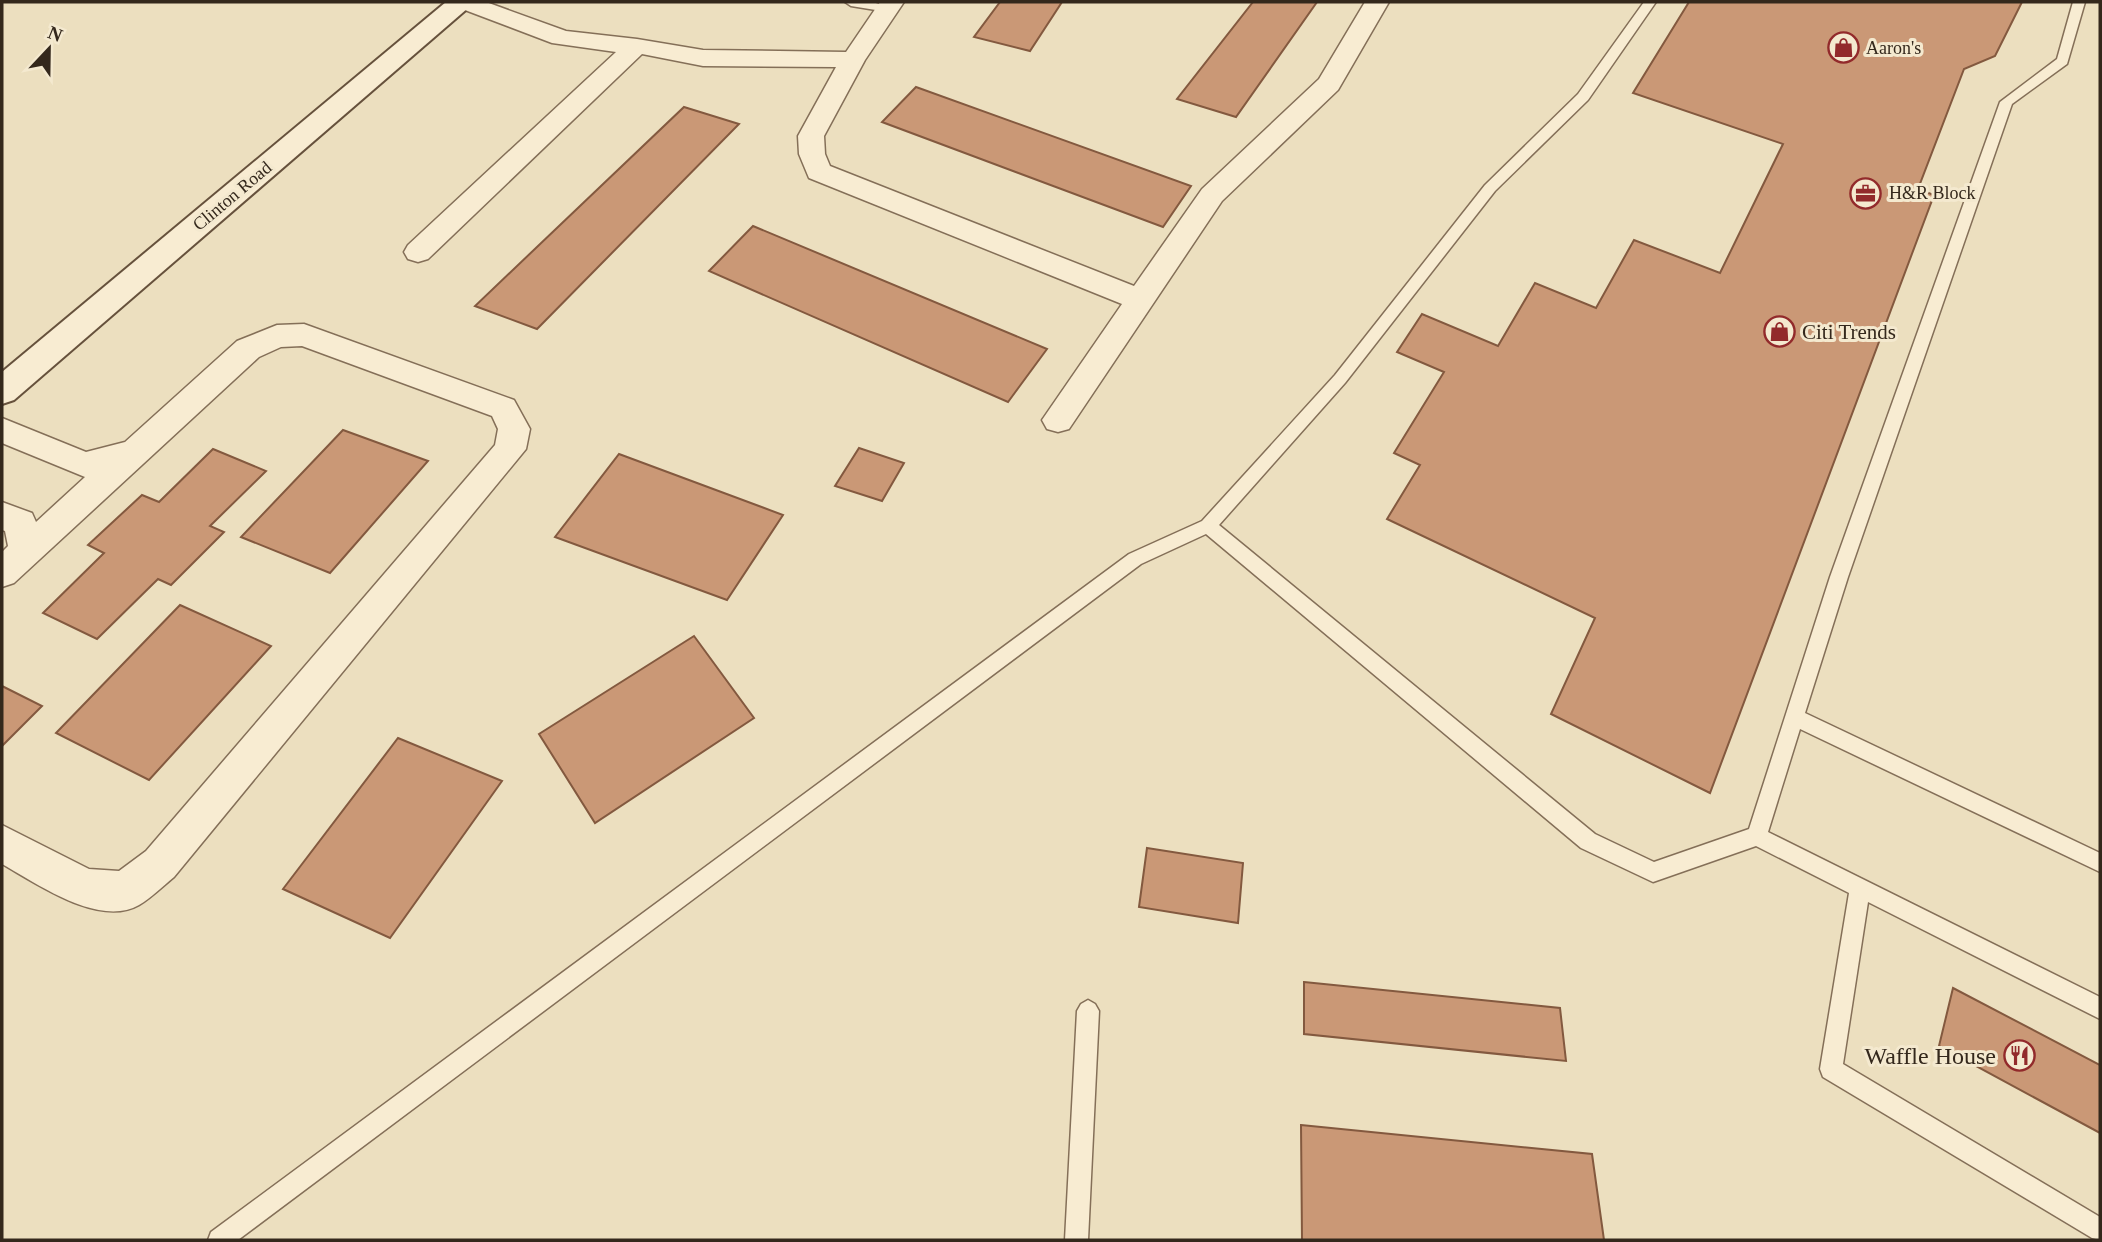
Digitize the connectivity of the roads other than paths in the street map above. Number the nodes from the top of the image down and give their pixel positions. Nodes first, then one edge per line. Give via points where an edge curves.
1 (463, 2) edge
2 (851, 2) edge
3 (1377, 2) edge
4 (1650, 2) edge
5 (2079, 2) edge
6 (890, 5) edge
7 (637, 46) junction
8 (853, 60) junction
9 (418, 252) dead end
10 (1140, 300) junction
11 (2, 391) edge
12 (1058, 420) dead end
13 (2, 430) edge
14 (135, 452) junction
15 (2, 515) edge
16 (1208, 526) junction
17 (26, 551) junction
18 (2, 573) edge
19 (1794, 717) junction
20 (1756, 836) junction
21 (2, 844) edge
22 (2100, 863) edge
23 (1860, 888) junction
24 (2100, 1008) edge
25 (1088, 1011) dead end
26 (2100, 1230) edge
27 (219, 1240) edge
28 (1076, 1240) edge

1 - 7 street via 561,38
1 - 11 street, Clinton Road
2 - 6 lane
3 - 10 street via 1329,84 1212,195
4 - 16 lane via 1583,97 1490,188 1340,379
5 - 19 lane via 2063,61 2007,102
6 - 8 street
7 - 8 street via 703,58
7 - 9 street
8 - 10 street via 811,136 811,154 819,172
10 - 12 street
13 - 14 street via 84,465
14 - 17 street
14 - 21 street via 248,349 276,336 304,335 503,408 514,429 510,449 160,864 125,891 85,888
15 - 17 street via 20,523
16 - 20 lane via 1588,841 1653,872
16 - 27 lane via 1135,559
17 - 18 street
19 - 20 lane
19 - 22 lane
20 - 23 lane
23 - 24 lane
23 - 26 lane via 1831,1069
25 - 28 lane

